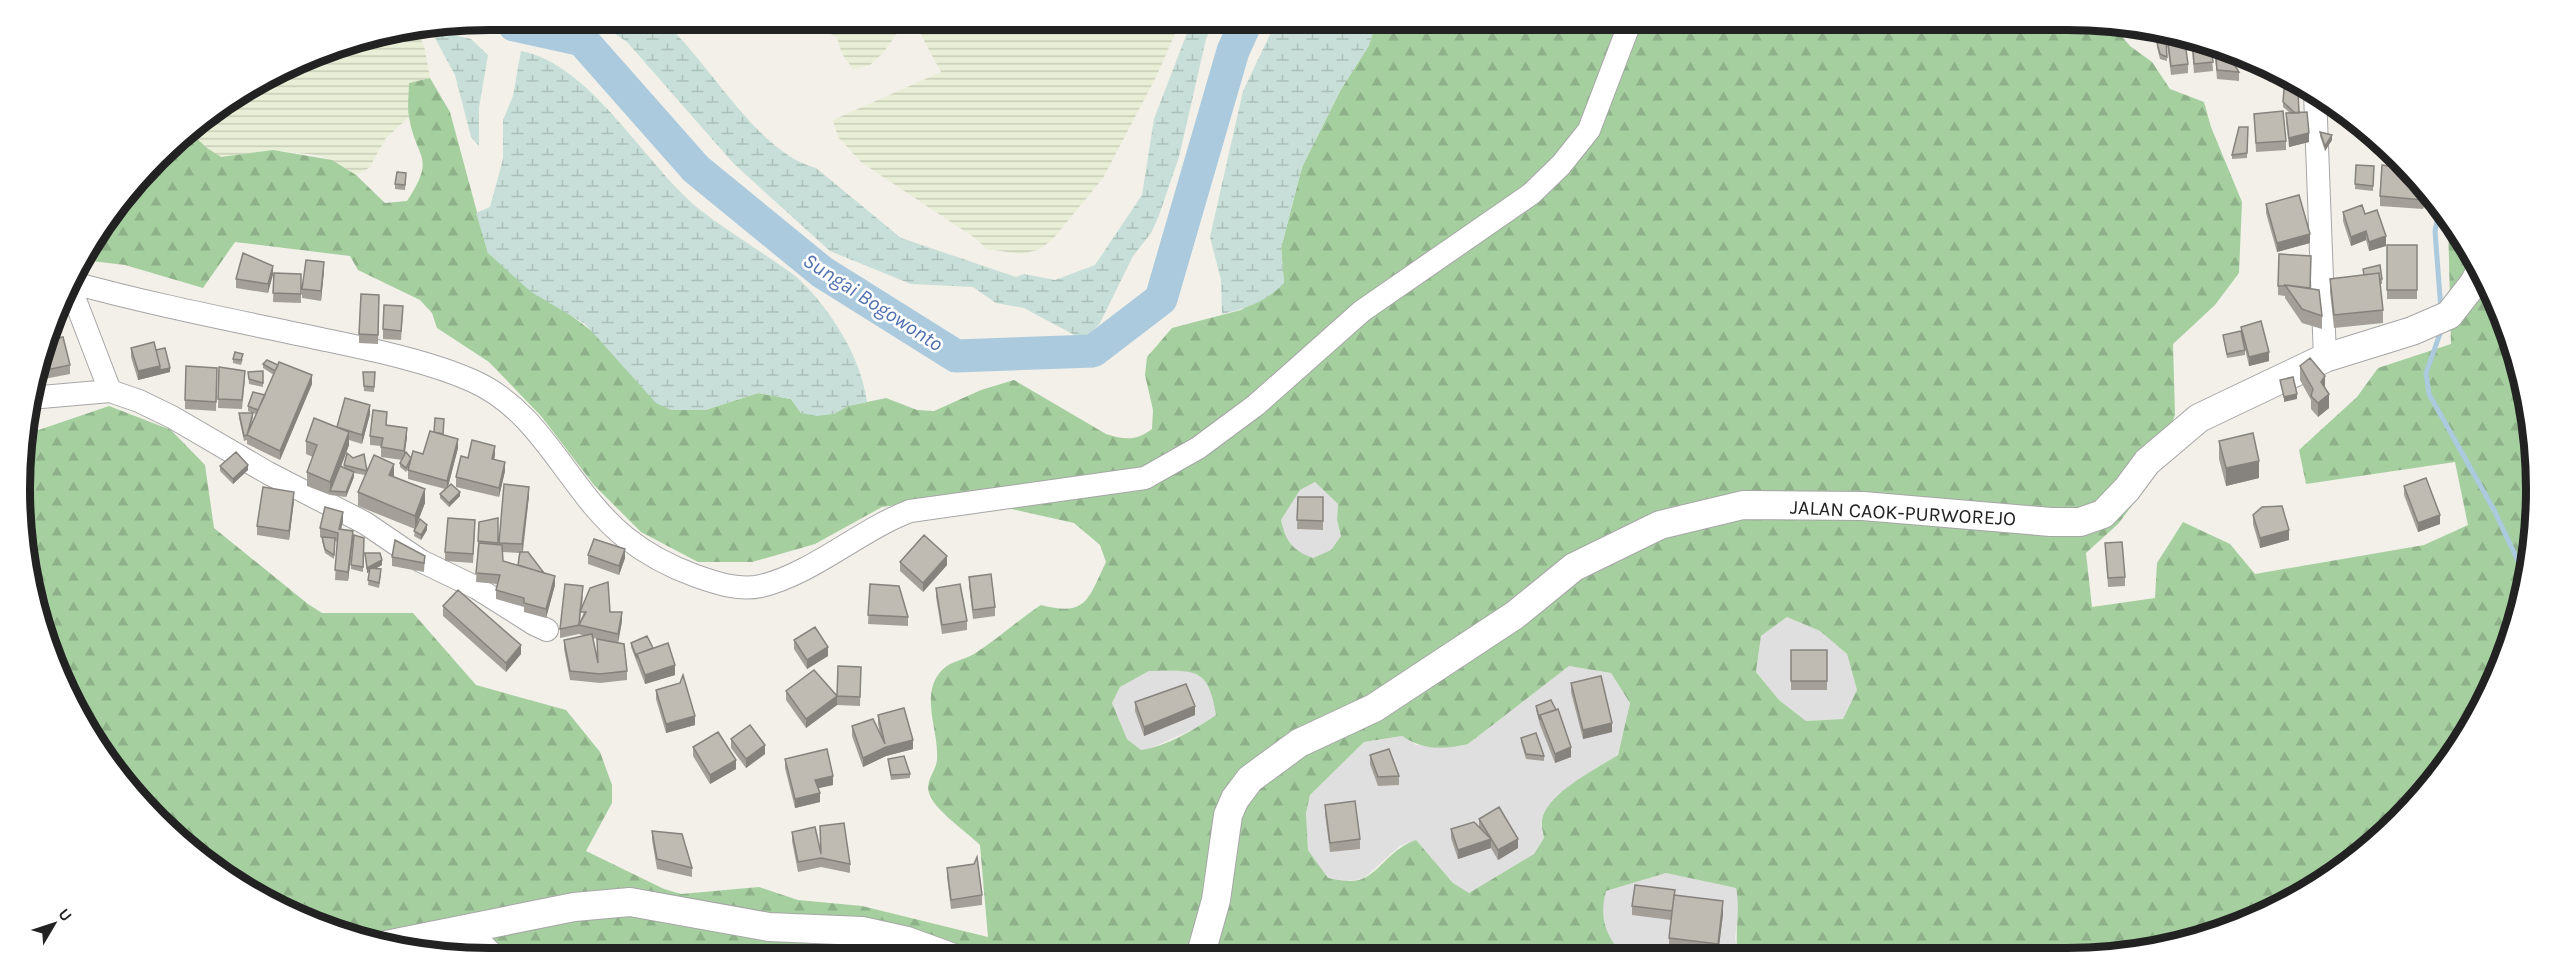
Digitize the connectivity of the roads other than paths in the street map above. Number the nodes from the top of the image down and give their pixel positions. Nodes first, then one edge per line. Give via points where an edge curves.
1 (1627, 30) edge
2 (2315, 103) edge
3 (2476, 280) edge
4 (76, 289) edge
5 (73, 294) edge
6 (2325, 358) junction
7 (110, 391) junction
8 (39, 397) edge
9 (547, 630) dead end
10 (464, 930) junction
11 (409, 941) edge
12 (482, 948) edge
13 (927, 948) edge
14 (1202, 948) edge

1 - 4 street via 1588,130 1561,165 1531,194 1362,311 1256,405 1198,448 1145,478 909,511 761,586 744,588 683,571 625,537 586,495 536,430 512,406 474,381 358,347
2 - 6 street
3 - 6 street, JALAN CAOK-PURWOREJO via 2449,315
5 - 7 street
6 - 14 street, JALAN CAOK-PURWOREJO via 2199,418 2147,462 2103,514 2080,522 1863,506 1743,505 1660,525 1574,567 1515,615 1374,708 1299,743 1250,779 1228,815 1215,900
7 - 8 street
7 - 9 street via 172,417 365,523 421,561 477,588
10 - 11 street
10 - 12 street
10 - 13 street via 574,907 630,902 768,927 862,932

